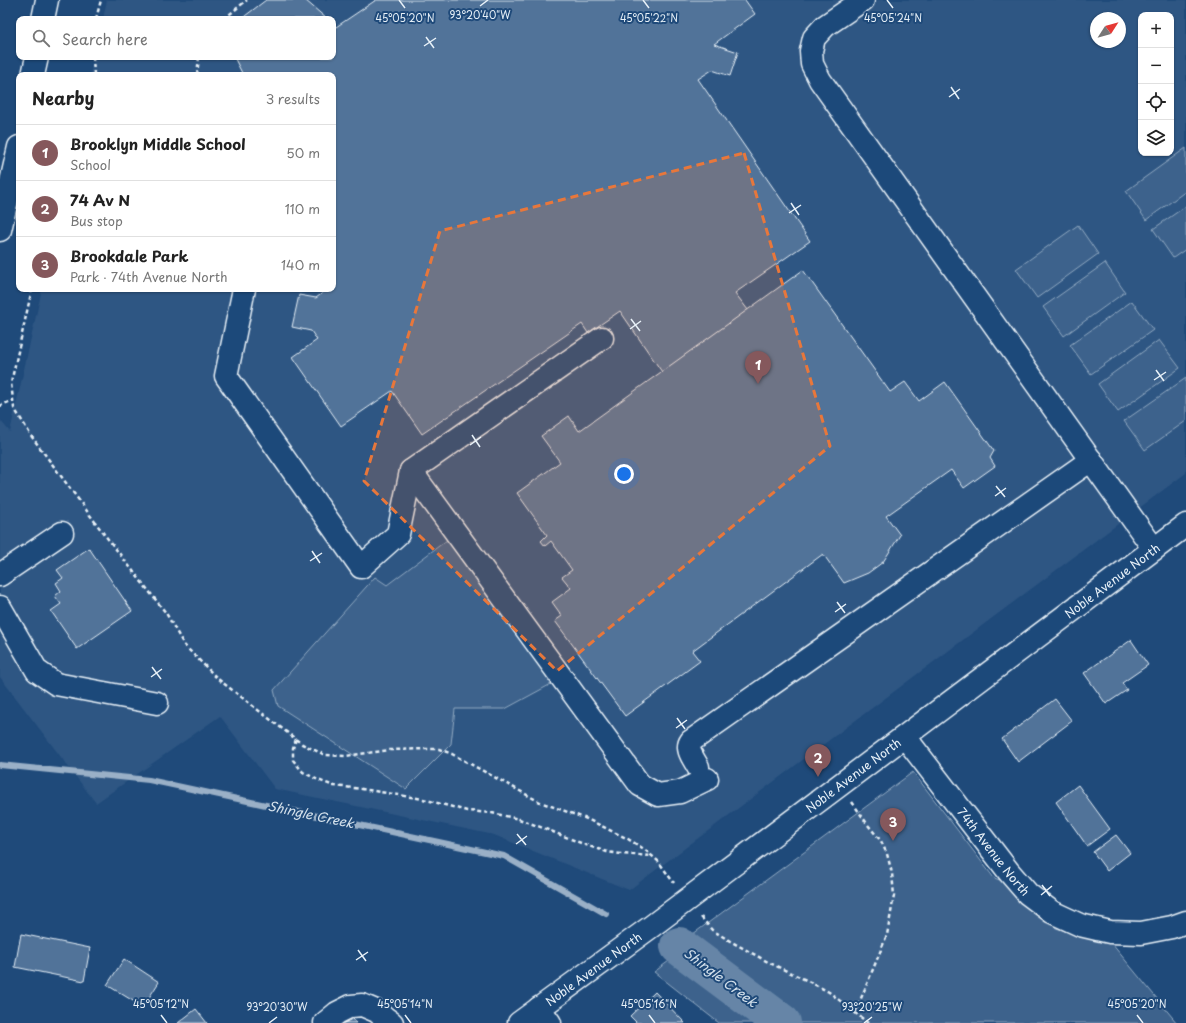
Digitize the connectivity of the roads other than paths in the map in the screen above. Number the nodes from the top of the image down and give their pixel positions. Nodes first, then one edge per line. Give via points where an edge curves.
1 (47, 0) edge
2 (856, 2) edge
3 (44, 16) edge
4 (36, 60) edge
5 (34, 72) edge
6 (16, 160) edge
7 (0, 230) edge
8 (243, 292) edge
9 (602, 338) dead end
10 (1091, 460) junction
11 (411, 471) junction
12 (1186, 525) edge
13 (62, 533) dead end
14 (1154, 549) junction
15 (0, 575) edge
16 (0, 607) edge
17 (157, 704) dead end
18 (905, 737) junction
19 (1186, 922) edge
20 (544, 1016) edge
21 (325, 1023) edge
22 (392, 1023) edge
23 (519, 1023) edge

1 - 3 street
2 - 10 street via 814,38 812,64 820,80
4 - 5 street
6 - 7 street
8 - 11 street via 226,376 361,567 398,534
9 - 11 street
10 - 11 street via 691,741 689,749 702,773 680,792 658,795 640,785
10 - 14 street
12 - 14 street, Noble Avenue North
13 - 15 street
14 - 18 street, Noble Avenue North
16 - 17 street via 37,671 56,684
18 - 19 street, 74th Avenue North via 1009,872 1028,894 1052,912 1080,925 1110,932 1141,933
18 - 20 street, Noble Avenue North via 687,899
20 - 23 street, Noble Avenue North
21 - 22 street via 351,1006 362,1005 376,1010

